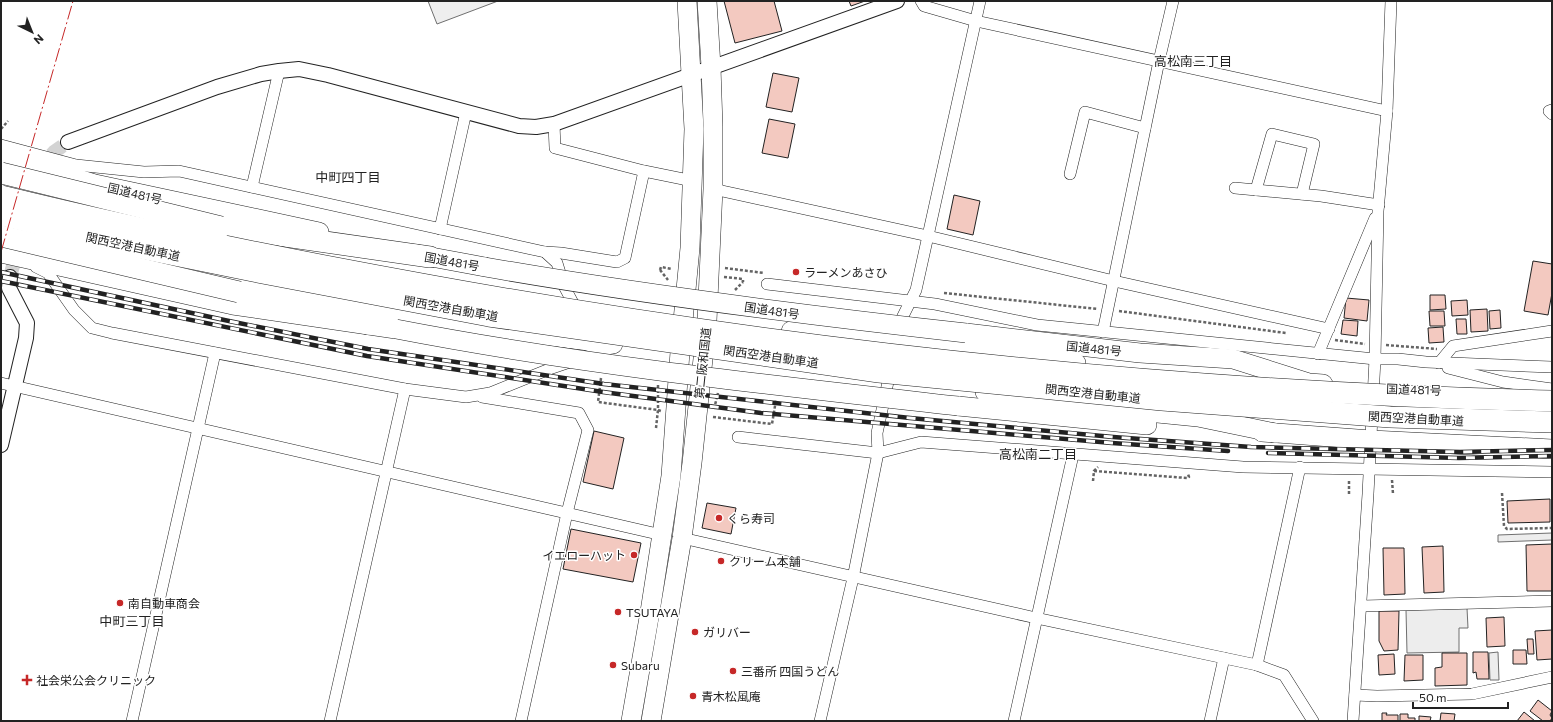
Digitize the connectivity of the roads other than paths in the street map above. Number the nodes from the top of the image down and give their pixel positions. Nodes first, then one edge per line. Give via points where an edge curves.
1 (687, 1) edge
2 (707, 1) edge
3 (898, 1) edge
4 (921, 1) edge
5 (980, 1) edge
6 (1173, 1) edge
7 (1392, 1) edge
8 (976, 21) junction
9 (1159, 61) junction
10 (712, 67) junction
11 (278, 71) junction
12 (691, 74) junction
13 (1552, 110) edge
14 (1387, 111) junction
15 (466, 112) junction
16 (1552, 114) edge
17 (554, 124) junction
18 (1145, 128) junction
19 (68, 142) tunnel mouth
20 (1, 145) edge
21 (1, 158) edge
22 (644, 171) junction
23 (1, 173) edge
24 (1070, 174) dead end
25 (693, 181) junction
26 (252, 187) junction
27 (1235, 188) dead end
28 (1, 189) edge
29 (713, 189) junction
30 (1256, 190) junction
31 (1302, 194) junction
32 (1, 196) edge
33 (1378, 208) junction
34 (1, 215) edge
35 (1, 223) edge
36 (221, 227) junction
37 (440, 229) junction
38 (1, 236) edge
39 (928, 236) junction
40 (545, 252) junction
41 (1, 253) edge
42 (430, 257) junction
43 (1, 262) edge
44 (366, 270) junction
45 (10, 277) tunnel mouth
46 (1114, 281) junction
47 (767, 284) dead end
48 (910, 301) junction
49 (573, 303) junction
50 (372, 316) junction
51 (684, 318) junction
52 (707, 321) junction
53 (1552, 331) edge
54 (1103, 332) junction
55 (1327, 333) junction
56 (897, 344) junction
57 (620, 345) junction
58 (680, 352) junction
59 (215, 353) junction
60 (1318, 354) junction
61 (702, 356) junction
62 (1375, 359) junction
63 (1426, 362) junction
64 (1439, 363) junction
65 (1552, 367) edge
66 (889, 380) junction
67 (1, 383) edge
68 (1309, 383) junction
69 (15, 386) junction
70 (1373, 387) junction
71 (405, 389) junction
72 (1552, 389) edge
73 (1552, 394) edge
74 (475, 395) junction
75 (1552, 401) edge
76 (1552, 422) edge
77 (198, 428) junction
78 (1275, 433) junction
79 (738, 437) dead end
80 (1371, 440) junction
81 (1, 445) edge
82 (1552, 448) edge
83 (878, 453) junction
84 (1073, 455) junction
85 (1300, 467) junction
86 (1369, 469) junction
87 (387, 471) junction
88 (1552, 472) edge
89 (567, 513) junction
90 (662, 535) junction
91 (682, 538) junction
92 (853, 578) junction
93 (1552, 601) edge
94 (1362, 606) junction
95 (1036, 618) junction
96 (1224, 658) junction
97 (1258, 665) junction
98 (1552, 677) edge
99 (1355, 695) junction
100 (132, 721) edge
101 (330, 721) edge
102 (521, 721) edge
103 (631, 721) edge
104 (651, 721) edge
105 (820, 721) edge
106 (1014, 721) edge
107 (1210, 721) edge
108 (1313, 721) edge
109 (1353, 721) edge

1 - 12 highway, 第二阪和国道
2 - 10 highway, 第二阪和国道
3 - 10 street
4 - 8 street via 924,6
5 - 8 street
6 - 9 street
7 - 14 street
8 - 9 street
8 - 39 street
9 - 14 street
9 - 18 street
10 - 12 street
10 - 29 highway, 第二阪和国道
11 - 15 street via 299,69 328,75
11 - 19 street via 217,87
11 - 26 street
12 - 17 street
12 - 25 highway, 第二阪和国道
13 - 16 street via 1549,111
14 - 33 street
15 - 17 street via 519,126
15 - 37 street
17 - 22 street via 555,148
18 - 24 street via 1085,112
18 - 46 street
20 - 26 street via 76,165 144,172 179,171
21 - 42 highway, 国道481号 via 102,185
22 - 25 street
22 - 40 street via 625,258 617,262
23 - 36 highway, bridge
25 - 51 highway, 第二阪和国道
26 - 37 street
27 - 30 street
28 - 44 highway via 231,243
29 - 39 street
29 - 52 highway, 第二阪和国道
30 - 31 street
30 - 31 street via 1272,134 1314,144
31 - 33 street
32 - 75 highway, 関西空港自動車道, bridge via 260,253 525,303 879,354 1134,379 1402,396
33 - 55 street
33 - 62 street
34 - 76 highway, 関西空港自動車道, bridge via 116,243 489,316 879,372 1162,400 1390,417
35 - 50 highway via 277,288
36 - 42 highway
36 - 44 highway via 286,244
37 - 40 street
38 - 50 highway, bridge via 239,292
39 - 46 street
39 - 48 street via 916,290
40 - 49 street via 556,263
41 - 50 highway via 233,305
42 - 68 highway, 国道481号, bridge via 657,294 807,315 1140,352 1233,359
43 - 59 street via 36,267 48,273 74,310 92,328
44 - 49 highway via 501,295
45 - 69 street via 8,288 27,323
46 - 54 street
46 - 55 street
47 - 48 street
48 - 54 street via 1037,325
48 - 56 street via 902,318
49 - 51 highway
50 - 57 highway via 460,324
50 - 78 highway, bridge via 396,329 472,344 649,370 1089,420
51 - 52 highway
51 - 58 highway, 第二阪和国道
52 - 56 highway
52 - 61 highway, 第二阪和国道
53 - 64 street via 1453,346
54 - 60 street
55 - 60 street
56 - 66 street
56 - 68 highway via 1141,370 1246,376
57 - 58 highway
57 - 74 street via 490,393
58 - 61 highway
58 - 90 highway, 第二阪和国道 via 671,476
59 - 71 street
59 - 77 street
60 - 62 street
61 - 66 highway
61 - 91 highway, 第二阪和国道
62 - 63 street
62 - 70 street
63 - 64 street
63 - 72 street via 1503,382
64 - 65 street
66 - 78 highway via 1087,406 1198,417
66 - 83 street via 877,433
67 - 69 street
68 - 70 highway, 国道481号
69 - 77 street
69 - 81 street
70 - 73 highway, 国道481号
70 - 80 street
71 - 74 street via 466,397
71 - 87 street
74 - 89 street via 579,413 588,430
77 - 87 street
77 - 100 street
78 - 80 highway
79 - 83 street
80 - 82 highway
80 - 86 street
83 - 84 street via 921,442
83 - 92 street
84 - 85 street via 1243,467
84 - 95 street
85 - 86 street
85 - 97 street
86 - 88 street
86 - 94 street
87 - 89 street
87 - 101 street
89 - 90 street
89 - 102 street
90 - 103 highway, 第二阪和国道
91 - 92 street
91 - 104 highway, 第二阪和国道
92 - 95 street
92 - 105 street
93 - 94 street
94 - 99 street
95 - 96 street
95 - 106 street
96 - 97 street
96 - 107 street
97 - 108 street via 1284,675
98 - 99 street via 1472,694
99 - 109 street

